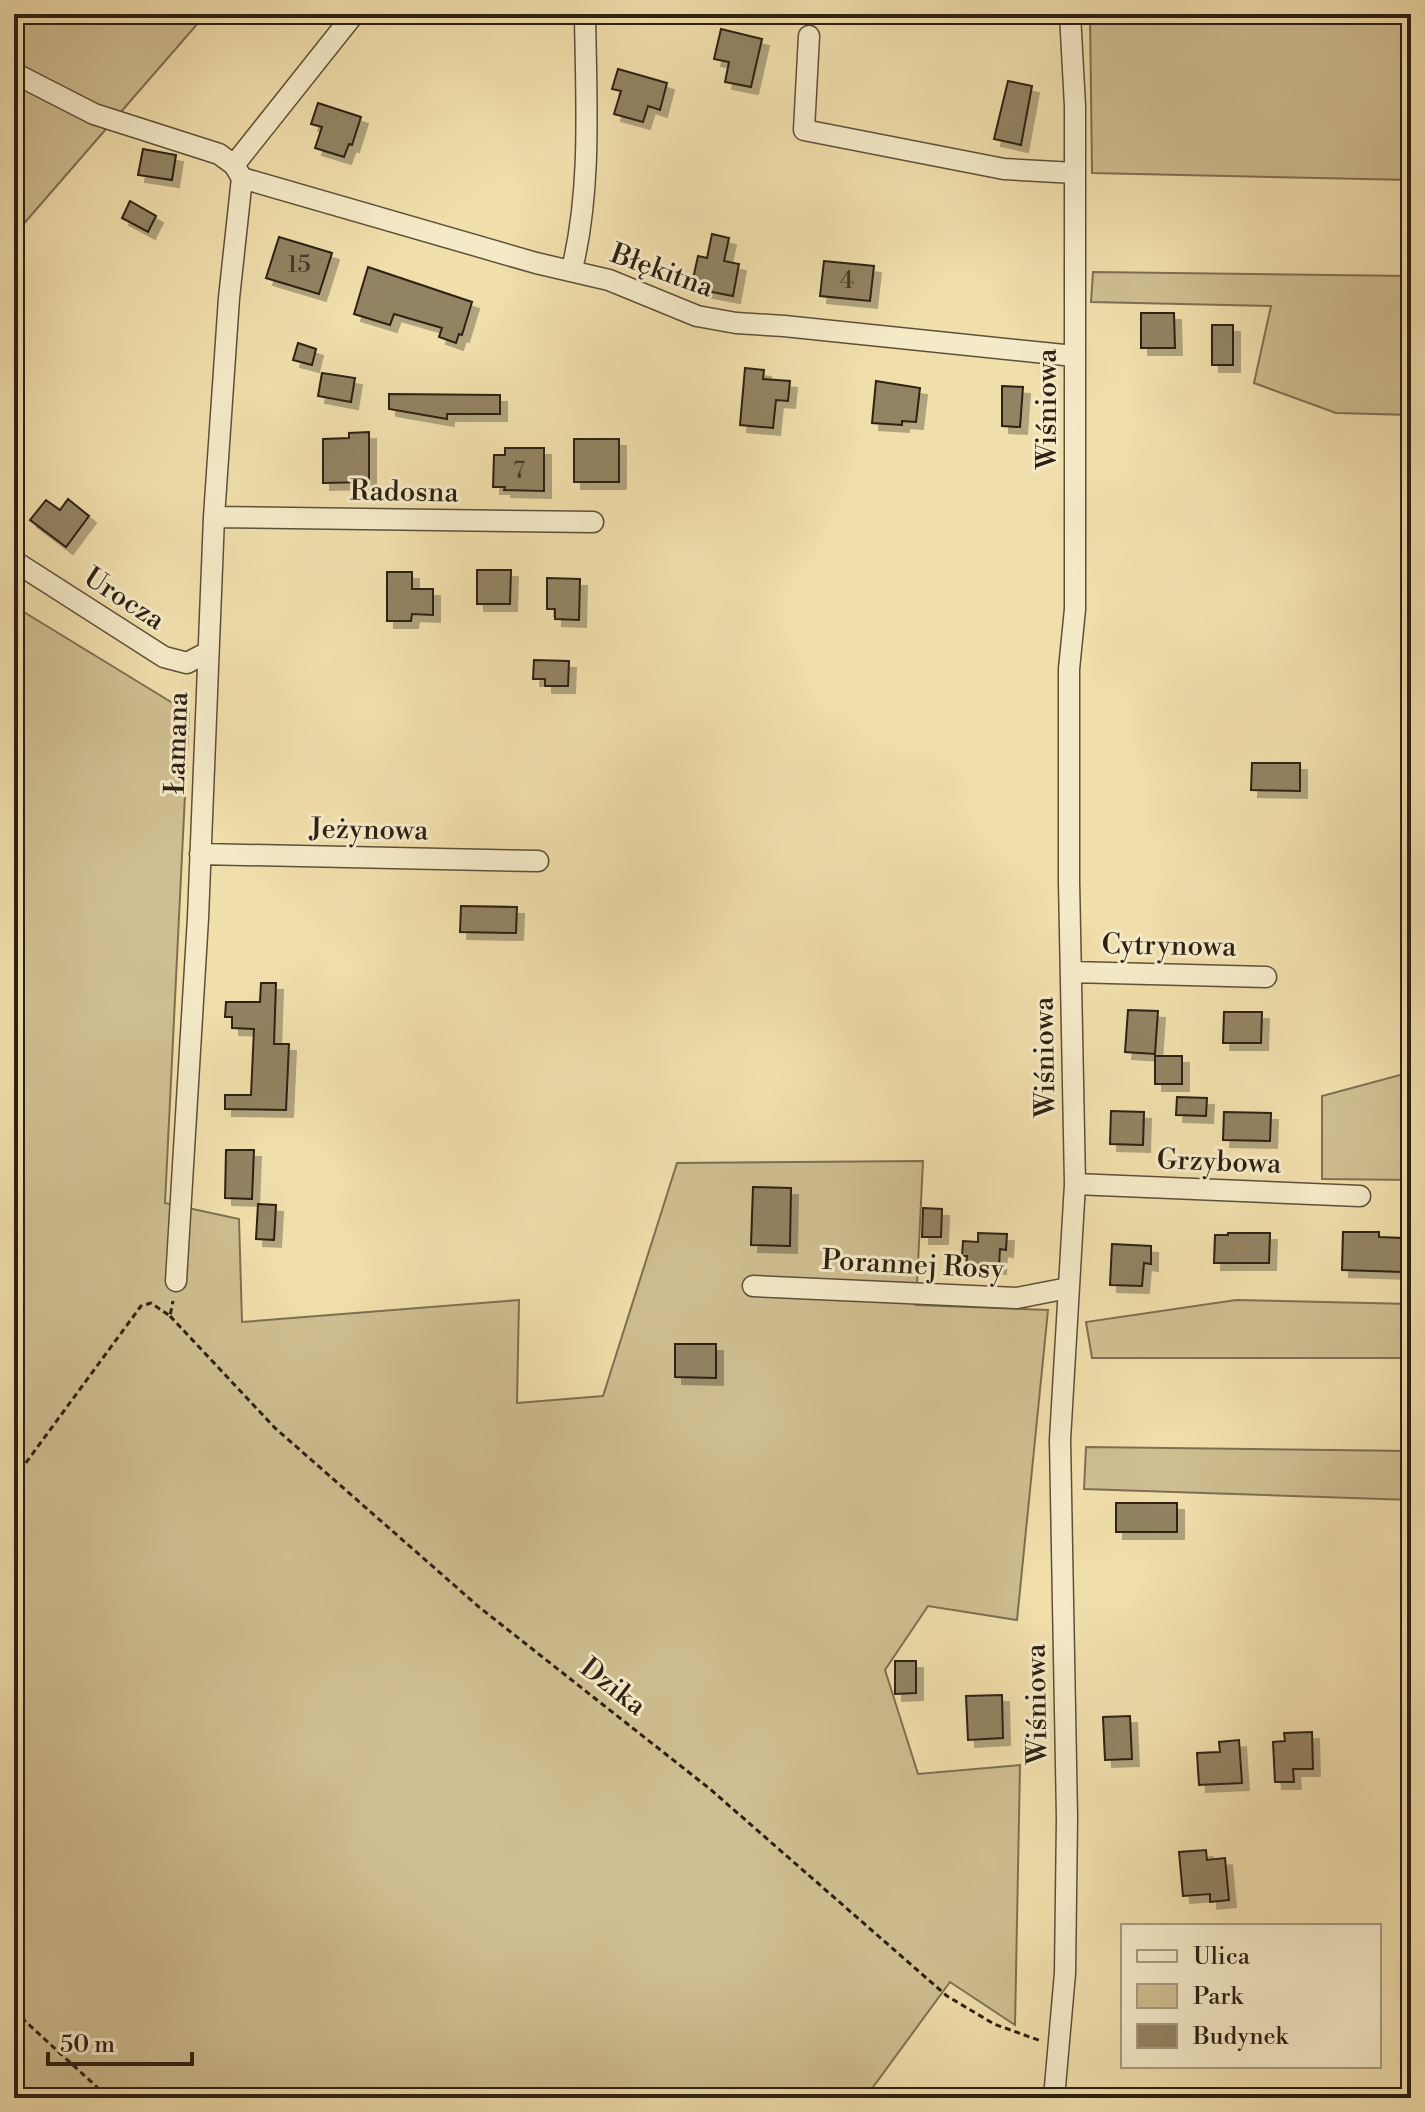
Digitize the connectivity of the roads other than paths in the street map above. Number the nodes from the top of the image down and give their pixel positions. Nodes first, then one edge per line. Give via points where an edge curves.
1 (354, 14) edge
2 (585, 14) edge
3 (1070, 14) edge
4 (809, 36) dead end
5 (14, 73) edge
6 (238, 172) junction
7 (1075, 173) junction
8 (572, 269) junction
9 (1074, 356) junction
10 (214, 517) junction
11 (593, 522) dead end
12 (14, 561) edge
13 (208, 652) junction
14 (200, 854) junction
15 (538, 861) dead end
16 (1071, 972) junction
17 (1266, 977) dead end
18 (1075, 1184) junction
19 (1360, 1196) dead end
20 (176, 1281) road end
21 (753, 1286) dead end
22 (1068, 1288) junction
23 (1054, 2098) edge

1 - 6 street
2 - 8 street via 587,139 581,233
3 - 7 street, Wiśniowa
4 - 7 street via 804,130 1004,169
5 - 6 street via 94,114 219,154
6 - 8 street, Błękitna via 536,263
6 - 10 street, Łamana
7 - 9 street, Wiśniowa
8 - 9 street, Błękitna via 723,321
9 - 16 street, Wiśniowa
10 - 11 street, Radosna
10 - 13 street, Łamana
12 - 13 street, Urocza via 164,657 187,663
13 - 14 street, Łamana
14 - 15 street, Jeżynowa
14 - 20 street, Łamana
16 - 17 street, Cytrynowa
16 - 18 street, Wiśniowa
18 - 19 street, Grzybowa
18 - 22 street, Wiśniowa
21 - 22 street, Porannej Rosy via 1017,1298
22 - 23 street, Wiśniowa via 1060,1440 1065,1973

